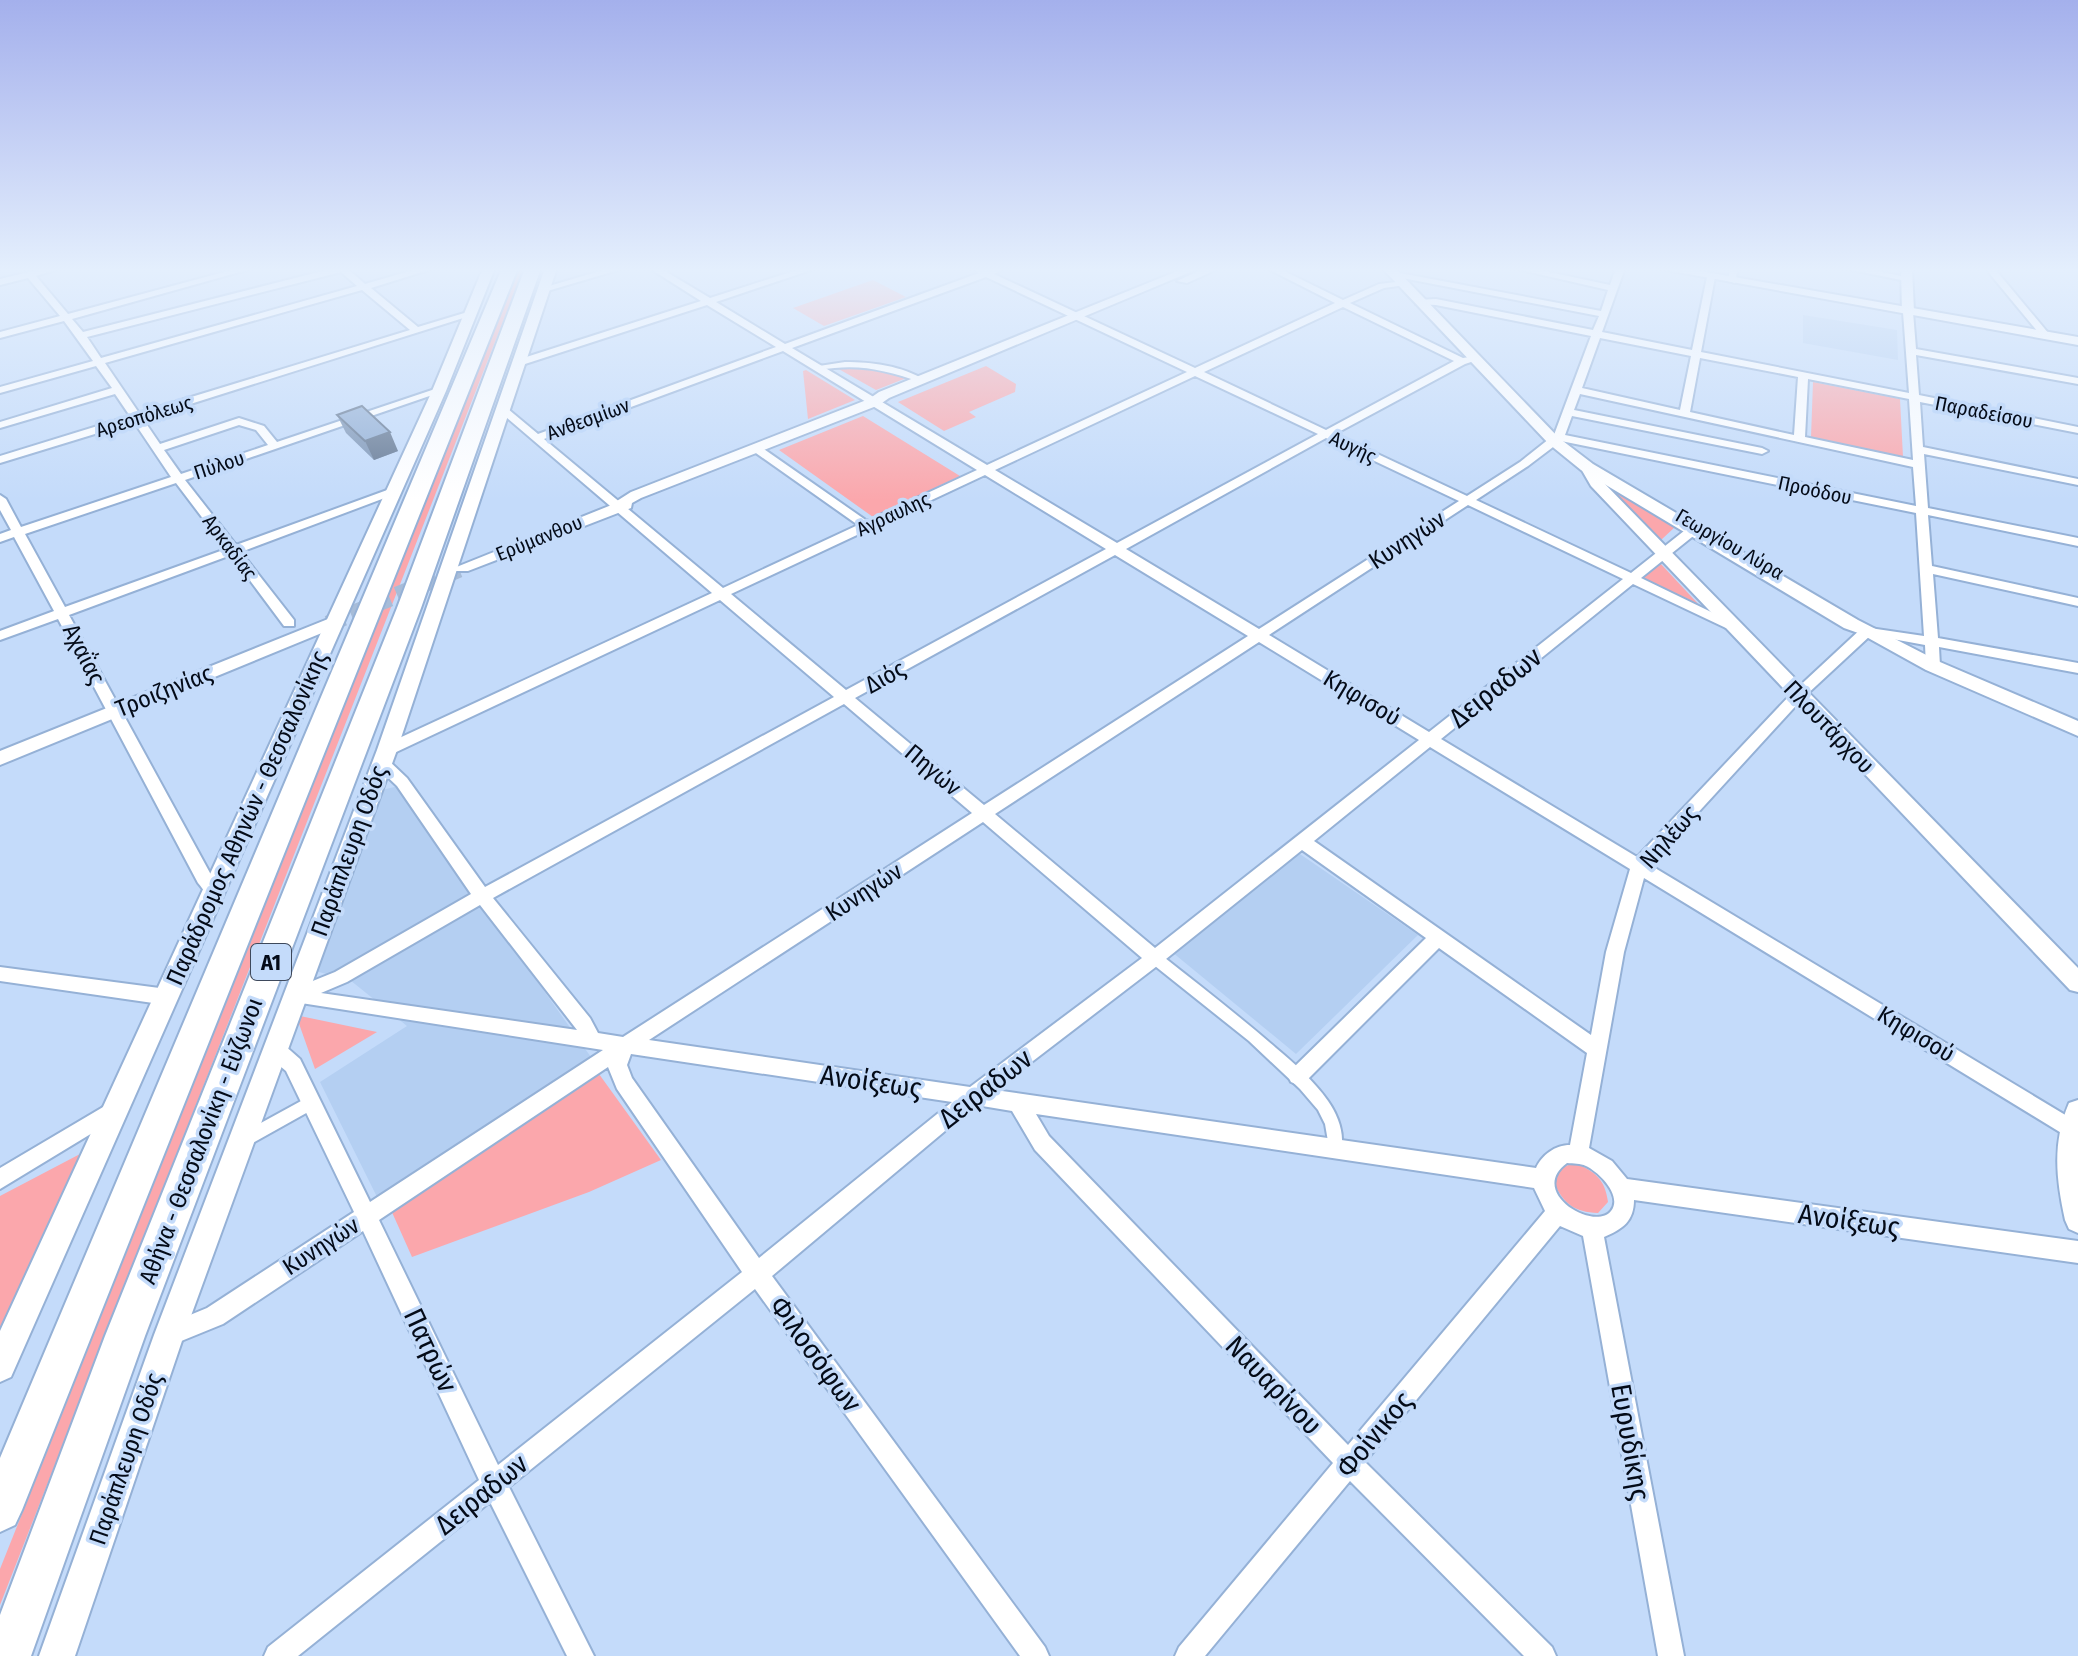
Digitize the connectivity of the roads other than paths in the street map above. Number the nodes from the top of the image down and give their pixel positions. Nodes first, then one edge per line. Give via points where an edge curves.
1 (86, 345) edge
2 (158, 345) edge
3 (371, 345) edge
4 (458, 345) edge
5 (503, 345) edge
6 (507, 345) edge
7 (523, 345) edge
8 (574, 345) edge
9 (781, 345) edge
10 (788, 345) edge
11 (1011, 345) edge
12 (1018, 345) edge
13 (1138, 345) edge
14 (1252, 345) edge
15 (1436, 345) edge
16 (1456, 345) edge
17 (1591, 345) edge
18 (1646, 345) edge
19 (1697, 345) edge
20 (1911, 345) edge
21 (784, 347) junction
22 (1911, 351) junction
23 (1695, 355) junction
24 (1468, 360) junction
25 (521, 362) junction
26 (96, 363) junction
27 (819, 368) junction
28 (1194, 372) junction
29 (1803, 376) junction
30 (921, 380) junction
31 (2078, 381) edge
32 (0, 390) edge
33 (117, 390) junction
34 (1575, 390) junction
35 (439, 391) junction
36 (1914, 398) junction
37 (874, 402) junction
38 (504, 411) junction
39 (1568, 412) junction
40 (1684, 414) junction
41 (137, 418) junction
42 (0, 425) edge
43 (2078, 430) edge
44 (1326, 434) junction
45 (536, 438) junction
46 (1556, 439) junction
47 (1799, 439) junction
48 (275, 446) junction
49 (159, 448) junction
50 (757, 449) junction
51 (1917, 449) junction
52 (1762, 451) dead end
53 (0, 460) edge
54 (1918, 465) junction
55 (1587, 467) junction
56 (987, 470) junction
57 (178, 478) junction
58 (2078, 482) edge
59 (394, 491) junction
60 (0, 499) edge
61 (1467, 501) junction
62 (616, 507) junction
63 (1921, 512) junction
64 (867, 526) junction
65 (1695, 528) junction
66 (17, 532) junction
67 (0, 538) edge
68 (2078, 542) edge
69 (1118, 550) junction
70 (232, 551) junction
71 (1664, 553) junction
72 (462, 568) tunnel mouth
73 (1925, 568) junction
74 (1632, 578) junction
75 (722, 594) junction
76 (2078, 602) edge
77 (63, 613) junction
78 (289, 623) dead end
79 (328, 624) tunnel mouth
80 (1731, 625) junction
81 (1868, 630) junction
82 (1259, 635) junction
83 (0, 636) edge
84 (1930, 640) junction
85 (1933, 666) junction
86 (2078, 668) edge
87 (1798, 695) junction
88 (846, 698) junction
89 (114, 712) junction
90 (2078, 729) edge
91 (1430, 739) junction
92 (384, 756) junction
93 (0, 758) edge
94 (984, 813) junction
95 (1302, 841) junction
96 (1639, 866) junction
97 (215, 892) junction
98 (482, 896) junction
99 (1439, 937) junction
100 (1155, 958) junction
101 (0, 974) edge
102 (2078, 983) edge
103 (294, 996) junction
104 (167, 997) junction
105 (592, 1040) junction
106 (626, 1045) junction
107 (1596, 1049) junction
108 (275, 1050) junction
109 (1298, 1076) junction
110 (973, 1096) junction
111 (312, 1102) junction
112 (1018, 1102) junction
113 (115, 1109) junction
114 (2074, 1120) edge
115 (241, 1142) junction
116 (1335, 1148) junction
117 (1578, 1154) junction
118 (0, 1179) edge
119 (1542, 1179) junction
120 (1621, 1188) junction
121 (1558, 1212) junction
122 (368, 1215) junction
123 (2078, 1220) edge
124 (1592, 1228) junction
125 (2078, 1252) edge
126 (757, 1274) junction
127 (169, 1335) junction
128 (0, 1366) edge
129 (1349, 1463) junction
130 (494, 1484) junction
131 (0, 1510) edge
132 (8, 1656) edge
133 (57, 1656) edge
134 (277, 1656) edge
135 (581, 1656) edge
136 (1036, 1656) edge
137 (1188, 1656) edge
138 (1543, 1656) edge
139 (1671, 1656) edge

1 - 26 street, Αρκαδίας
2 - 26 street
3 - 41 street, Αρεοπόλεως
4 - 35 main road, Παράδρομος Αθηνών - Θεσσαλονίκης
5 - 131 highway, Αθήνα - Θεσσαλονίκη - Εύζωνοι / Α1
6 - 132 highway, Αθήνα - Θεσσαλονίκη - Εύζωνοι / Α1 via 125,1336
7 - 25 main road, Παράπλευρη Οδός
8 - 25 street
9 - 21 street, Κηφισού
10 - 21 street, Ανθεσμίων
11 - 30 street, Ερύμανθου
12 - 37 street, Ερύμανθου via 891,400
13 - 28 street, Αυγής
14 - 28 street, Αγραυλης
15 - 24 street
16 - 24 main road, Γεωργίου Λύρα
17 - 34 street
18 - 23 street, Παραδείσου
19 - 23 street
20 - 22 street
21 - 27 street, Κηφισού
21 - 45 street, Ανθεσμίων
22 - 31 street
22 - 36 street
23 - 29 street, Παραδείσου
23 - 40 street
24 - 44 street, Διός
24 - 46 main road, Γεωργίου Λύρα
25 - 38 main road, Παράπλευρη Οδός
26 - 32 street
26 - 33 street, Αρκαδίας
27 - 30 street via 869,364
27 - 37 street, Κηφισού
28 - 44 street, Αυγής
28 - 56 street, Αγραυλης
29 - 36 street, Παραδείσου
29 - 47 street
30 - 37 street, Ερύμανθου
33 - 41 street, Αρκαδίας
33 - 42 street
34 - 39 street
34 - 40 street
35 - 48 street, Πύλου
35 - 59 main road, Παράδρομος Αθηνών - Θεσσαλονίκης
36 - 43 street, Παραδείσου
36 - 51 street
37 - 50 street, Ερύμανθου
37 - 56 street, Κηφισού
38 - 45 street, Πηγών
38 - 92 main road, Παράπλευρη Οδός
39 - 46 street
39 - 52 street
40 - 47 street
41 - 49 street, Αρκαδίας
41 - 53 street, Αρεοπόλεως
44 - 61 street, Αυγής
44 - 69 street, Διός
45 - 62 street, Πηγών
46 - 55 main road, Γεωργίου Λύρα
46 - 61 street, Κυνηγών
46 - 63 street, Προόδου
47 - 54 street
48 - 49 street via 260,428 239,421
48 - 57 street, Πύλου
49 - 57 street, Αρκαδίας
50 - 62 street, Ερύμανθου via 697,479
50 - 64 street
51 - 54 street
51 - 58 street
54 - 63 street
55 - 65 main road, Γεωργίου Λύρα
55 - 71 street, Πλουτάρχου
56 - 64 street, Αγραυλης
56 - 69 street, Κηφισού
57 - 66 street, Πύλου
57 - 70 street, Αρκαδίας
59 - 70 street
59 - 97 main road, Παράδρομος Αθηνών - Θεσσαλονίκης
60 - 66 street, Αχαΐας
61 - 74 street, Αυγής
61 - 82 street, Κυνηγών
62 - 72 street, Ερύμανθου
62 - 75 street, Πηγών
63 - 68 street, Προόδου
63 - 73 street
64 - 75 street, Αγραυλης
65 - 71 street, Δειραδων
65 - 81 main road, Γεωργίου Λύρα
66 - 67 street, Πύλου
66 - 77 street, Αχαΐας
69 - 82 street, Κηφισού
69 - 88 street, Διός
70 - 77 street
70 - 78 street, Αρκαδίας
71 - 74 street, Δειραδων
71 - 80 street, Πλουτάρχου
73 - 76 street
73 - 84 street
74 - 80 street, Αυγής
74 - 91 street, Δειραδων
75 - 88 street, Πηγών
75 - 92 street, Αγραυλης
77 - 83 street
77 - 89 street, Αχαΐας
79 - 89 street, Τροιζηνίας
80 - 87 street, Πλουτάρχου
81 - 84 street
81 - 85 main road, Γεωργίου Λύρα
81 - 87 street, Νηλέως
82 - 91 street, Κηφισού
82 - 94 street, Κυνηγών
84 - 85 street
84 - 86 street
85 - 90 main road, Γεωργίου Λύρα
87 - 96 street, Νηλέως
87 - 102 street, Πλουτάρχου
88 - 94 street, Πηγών
88 - 98 street, Διός
89 - 93 street, Τροιζηνίας
89 - 97 street, Αχαΐας
91 - 95 street, Δειραδων
91 - 96 street, Κηφισού
92 - 98 street
92 - 103 main road, Παράπλευρη Οδός
94 - 100 street, Πηγών
94 - 106 street, Κυνηγών
95 - 99 street
95 - 100 street, Δειραδων
96 - 107 street, Νηλέως
96 - 114 street, Κηφισού
97 - 104 main road, Παράδρομος Αθηνών - Θεσσαλονίκης
98 - 103 street, Διός via 341,977
98 - 105 street
99 - 107 street
99 - 109 street
100 - 109 street, Πηγών
100 - 110 street, Δειραδων
101 - 104 street
103 - 105 street, Ανοίξεως
103 - 108 main road, Παράπλευρη Οδός
104 - 113 main road, Παράδρομος Αθηνών - Θεσσαλονίκης
105 - 106 street, Ανοίξεως
106 - 110 street, Ανοίξεως
106 - 122 street, Κυνηγών
106 - 126 street, Φιλοσόφων via 617,1065 624,1083
107 - 117 street, Νηλέως
108 - 111 street, Πατρών via 293,1065
108 - 115 main road, Παράπλευρη Οδός
109 - 116 street, Πηγών via 1332,1122
110 - 112 street, Ανοίξεως
110 - 126 street, Δειραδων
111 - 115 street
111 - 122 street, Πατρών
112 - 116 street, Ανοίξεως
112 - 129 street, Ναυαρίνου via 1042,1143
113 - 118 street
113 - 128 main road, Παράδρομος Αθηνών - Θεσσαλονίκης
114 - 123 street via 2071,1186
115 - 127 main road, Παράπλευρη Οδός
116 - 119 street, Ανοίξεως
117 - 119 street via 1553,1159
117 - 120 street via 1604,1166
119 - 121 street
120 - 124 street via 1624,1200 1616,1221
120 - 125 street, Ανοίξεως
121 - 124 street
121 - 129 street, Φοίνικος
122 - 127 street, Κυνηγών via 215,1316
122 - 130 street, Πατρών
124 - 139 street, Ευρυδίκης
126 - 130 street, Δειραδων
126 - 136 street, Φιλοσόφων
127 - 133 main road, Παράπλευρη Οδός
129 - 137 street, Φοίνικος
129 - 138 street, Ναυαρίνου
130 - 134 street, Δειραδων
130 - 135 street, Πατρών

